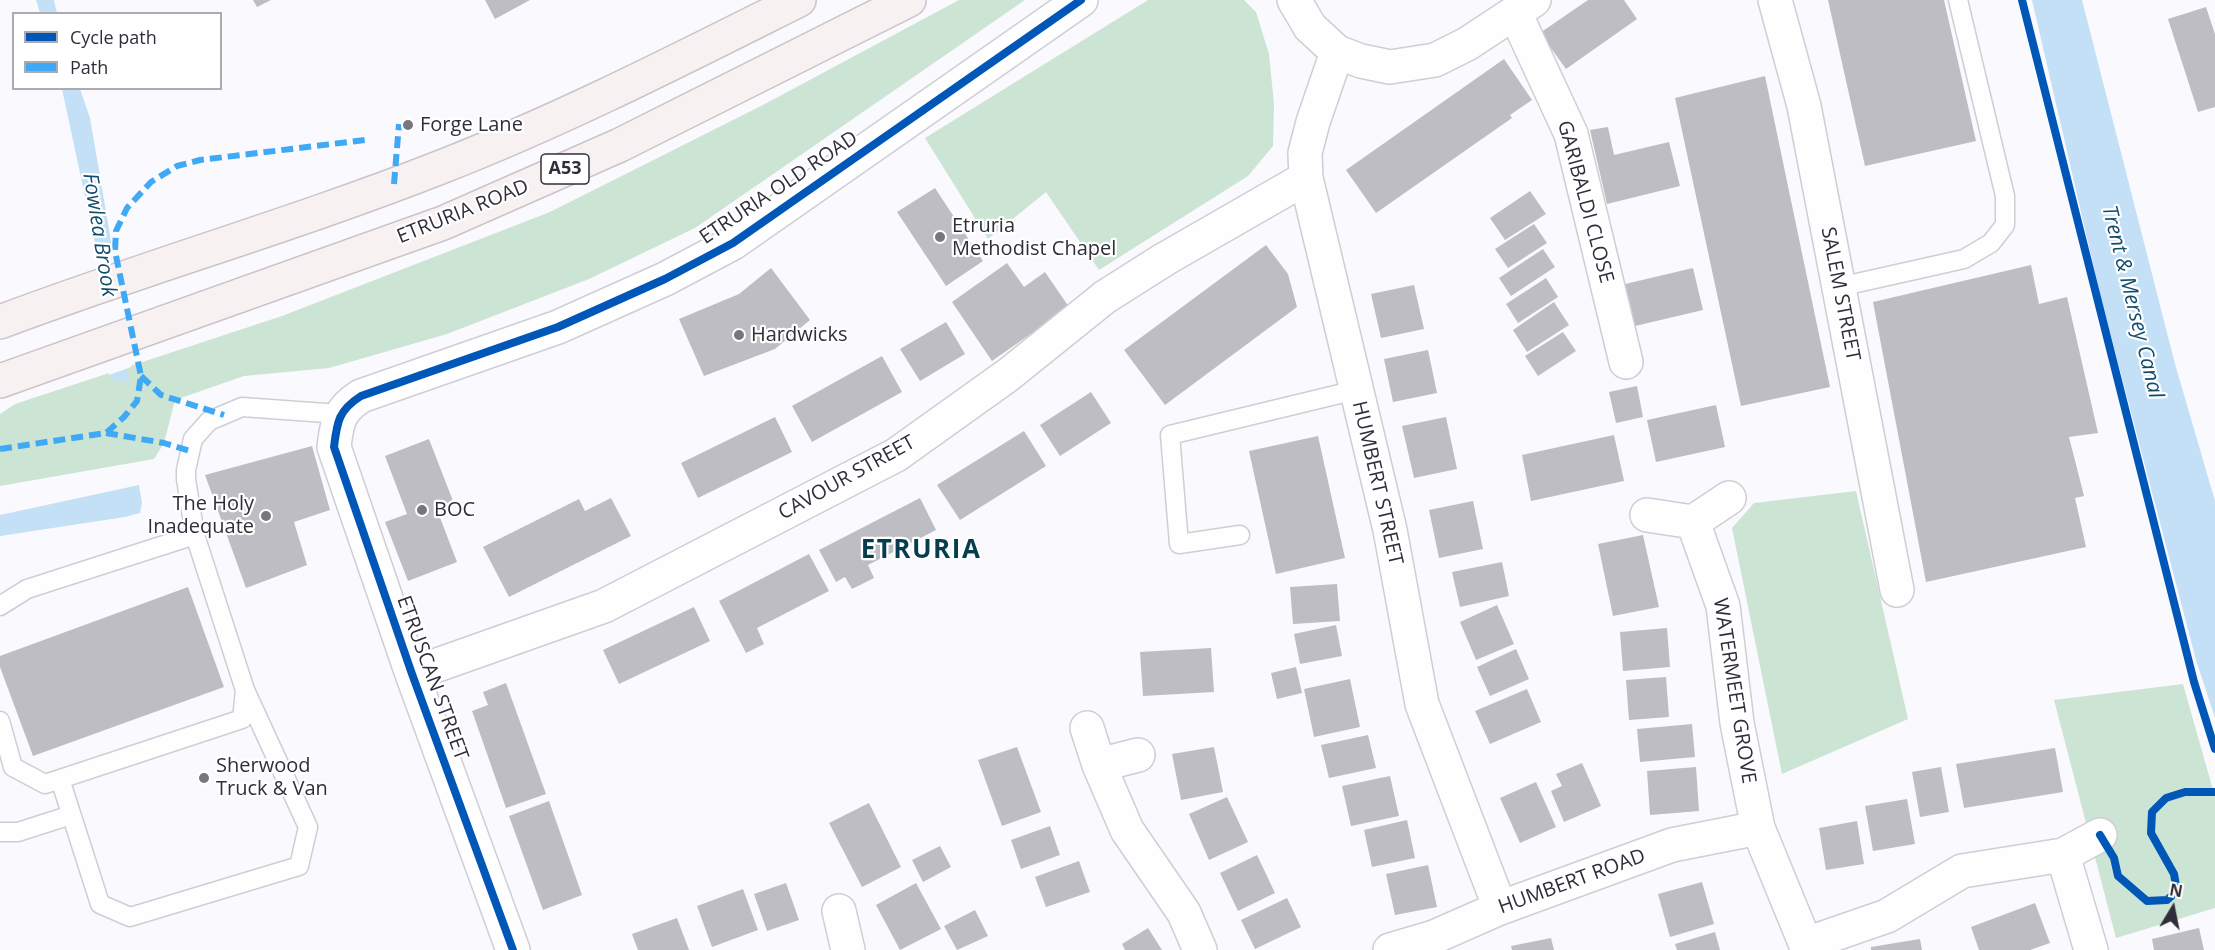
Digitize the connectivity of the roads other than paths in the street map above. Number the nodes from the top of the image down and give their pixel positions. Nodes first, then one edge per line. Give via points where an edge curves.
1 (799, 0) edge
2 (909, 0) edge
3 (1081, 0) edge
4 (1294, 0) edge
5 (1775, 0) edge
6 (1958, 0) edge
7 (1525, 7) edge
8 (1337, 52) junction
9 (1306, 178) junction
10 (1839, 287) junction
11 (12, 317) edge
12 (1626, 363) dead end
13 (0, 381) edge
14 (1356, 390) junction
15 (340, 414) junction
16 (1729, 498) dead end
17 (1647, 515) dead end
18 (1693, 522) junction
19 (195, 535) junction
20 (1240, 535) dead end
21 (1897, 590) dead end
22 (0, 606) edge
23 (412, 674) junction
24 (245, 690) junction
25 (0, 721) edge
26 (1087, 728) dead end
27 (1138, 755) dead end
28 (1099, 765) junction
29 (60, 779) junction
30 (71, 815) junction
31 (1758, 828) junction
32 (0, 832) edge
33 (2100, 835) dead end
34 (2063, 855) junction
35 (1500, 908) junction
36 (840, 911) dead end
37 (1437, 943) edge
38 (1807, 947) edge
39 (513, 950) edge
40 (848, 950) edge
41 (1200, 950) edge
42 (1390, 950) edge
43 (2091, 950) edge

1 - 11 highway, A53 via 616,91 441,167
2 - 13 highway, ETRURIA ROAD / A53 via 620,146 453,219
3 - 15 street, ETRURIA OLD ROAD via 732,243 665,279 558,327 361,396
4 - 8 street via 1310,27
5 - 10 street, SALEM STREET via 1804,106
6 - 10 lane via 2005,196 2005,225 1991,243 1964,259
7 - 8 street via 1435,60 1390,67
7 - 12 street, GARIBALDI CLOSE via 1571,134
8 - 9 street, HUMBERT STREET via 1305,153
9 - 14 street, HUMBERT STREET
9 - 23 street, CAVOUR STREET via 1105,297 1008,375 896,455 604,606
10 - 21 street, SALEM STREET
14 - 20 lane via 1170,435 1179,544
14 - 35 street, HUMBERT STREET via 1390,530 1422,704
15 - 19 lane via 242,407 209,421 193,439 186,470
15 - 23 street, ETRUSCAN STREET via 334,447
16 - 18 street
17 - 18 street
18 - 31 street, WATERMEET GROVE via 1723,606 1737,723
19 - 22 lane via 27,589
19 - 24 lane
23 - 39 street, ETRUSCAN STREET
24 - 29 lane via 242,719
24 - 30 lane via 308,827 299,866 130,917 100,904
25 - 29 lane via 14,767 45,784
26 - 28 street
27 - 28 street
28 - 41 street via 1127,830 1184,913
29 - 30 lane
30 - 32 lane via 18,832
31 - 35 street, HUMBERT ROAD via 1672,845
31 - 38 street, WATERMEET GROVE
33 - 34 street
34 - 38 street via 1962,871 1887,916
34 - 43 street
35 - 37 street, HUMBERT ROAD
36 - 40 street
37 - 42 street, HUMBERT ROAD

